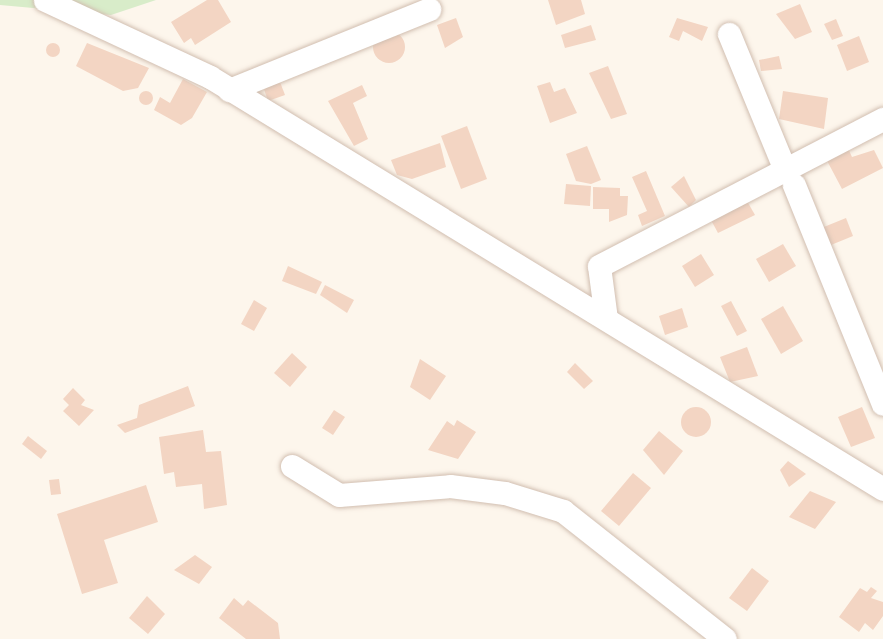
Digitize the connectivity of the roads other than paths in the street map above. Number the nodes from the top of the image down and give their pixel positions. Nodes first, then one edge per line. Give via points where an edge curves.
1 (45, 0) edge
2 (429, 9) dead end
3 (729, 34) dead end
4 (229, 90) junction
5 (883, 119) edge
6 (790, 178) junction
7 (606, 319) junction
8 (883, 404) edge
9 (292, 466) dead end
10 (883, 489) edge
11 (725, 639) edge

1 - 4 street via 162,51
2 - 4 street
3 - 6 street
4 - 7 street
5 - 6 street
6 - 7 street via 599,266
6 - 8 street
7 - 10 street
9 - 11 street via 339,495 450,486 505,493 564,512

